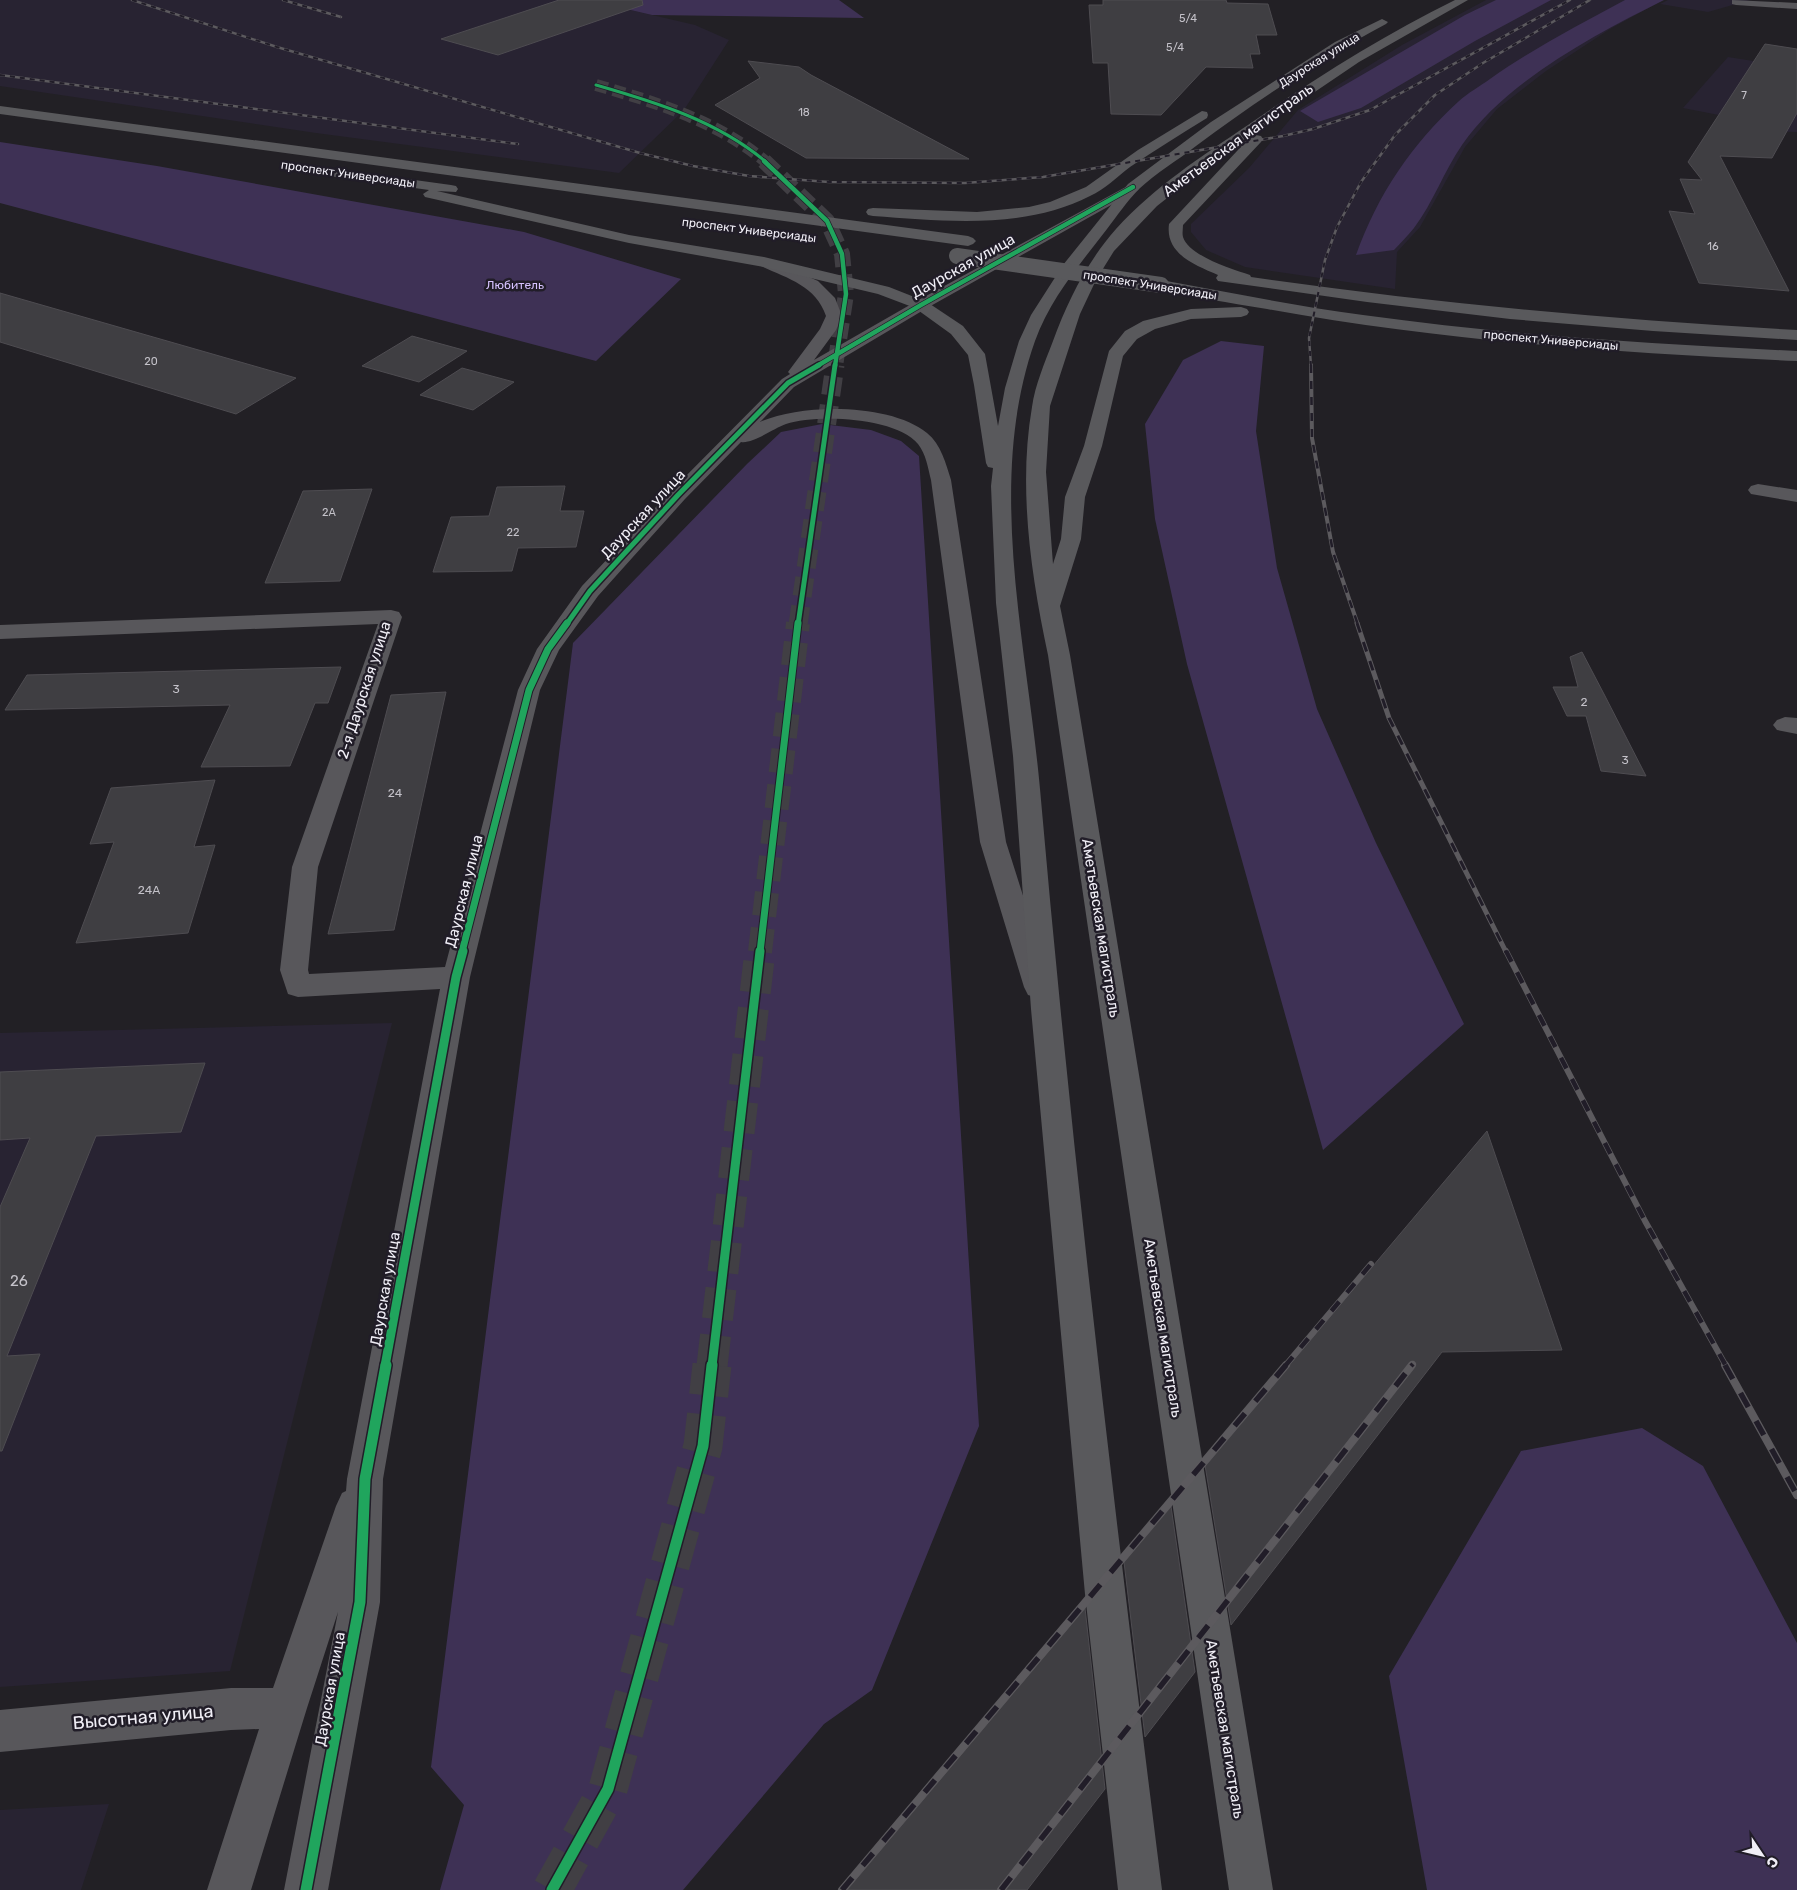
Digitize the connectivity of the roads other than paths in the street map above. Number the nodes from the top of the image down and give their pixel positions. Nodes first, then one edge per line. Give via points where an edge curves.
1 (1463, 0) edge
2 (1736, 2) dead end
3 (1797, 6) edge
4 (1424, 7) dead end
5 (1441, 10) junction
6 (1390, 18) dead end
7 (1297, 73) junction
8 (1321, 79) junction
9 (0, 110) edge
10 (0, 124) edge
11 (19, 127) dead end
12 (319, 170) dead end
13 (338, 173) junction
14 (1133, 187) junction
15 (506, 197) dead end
16 (712, 208) junction
17 (845, 210) dead end
18 (863, 211) dead end
19 (824, 240) dead end
20 (852, 243) dead end
21 (1044, 252) dead end
22 (1063, 254) dead end
23 (952, 256) dead end
24 (764, 262) junction
25 (1121, 262) dead end
26 (1187, 272) dead end
27 (1271, 285) junction
28 (921, 305) junction
29 (1362, 320) junction
30 (1797, 335) edge
31 (1797, 356) edge
32 (788, 383) junction
33 (720, 452) junction
34 (1001, 486) junction
35 (1758, 490) dead end
36 (1797, 496) edge
37 (1049, 612) junction
38 (0, 632) edge
39 (456, 977) junction
40 (1045, 1009) junction
41 (365, 1479) junction
42 (286, 1708) junction
43 (0, 1731) edge
44 (229, 1890) edge
45 (306, 1890) edge
46 (1140, 1890) edge
47 (1251, 1890) edge

1 - 5 main road, Даурская улица
2 - 3 street
4 - 5 main road
5 - 8 main road, Даурская улица
6 - 7 main road, Даурская улица via 1339,44
7 - 14 main road, Даурская улица via 1216,125
7 - 18 main road via 1262,85 1216,108 1080,196 1056,204 1022,212 962,216
8 - 27 main road via 1254,141 1176,224 1175,236 1181,247 1195,258 1230,274
8 - 37 main road, Аметьевская магистраль via 1185,175 1153,202 1121,232 1077,298 1065,326 1040,409 1037,527
9 - 16 main road, проспект Универсиады via 382,160
10 - 11 main road
12 - 13 main road, проспект Универсиады
13 - 15 main road, проспект Универсиады
13 - 24 main road via 629,239
14 - 28 street, Даурская улица
14 - 34 main road via 1068,268 1027,341 1014,388
16 - 17 main road
16 - 21 main road, проспект Универсиады
19 - 20 main road, проспект Универсиады
22 - 25 main road, проспект Универсиады
23 - 29 main road, проспект Универсиады, bridge via 1161,285
24 - 28 main road via 883,290
24 - 32 street via 812,284 828,301 834,316 828,330
26 - 27 main road, проспект Универсиады
27 - 30 main road, проспект Универсиады via 1560,320
28 - 32 street, Даурская улица
28 - 34 main road via 957,330 976,354
29 - 31 main road, проспект Универсиады via 1662,350
29 - 37 main road via 1205,312 1168,318 1131,335 1115,355 1093,446 1075,497 1071,538
32 - 33 street, Даурская улица
33 - 39 street, Даурская улица via 590,591 548,649 529,690
33 - 40 street via 758,429 785,418 841,414 898,424 920,436 936,459 993,842
34 - 40 main road via 1008,603 1025,756
35 - 36 street
37 - 47 main road, Аметьевская магистраль via 1060,655
38 - 39 street, 2-я Даурская улица via 390,617 305,867 294,970 298,986
39 - 41 street, Даурская улица
40 - 46 main road
41 - 42 street, Даурская улица
41 - 45 street, Даурская улица via 360,1602
42 - 43 street, Высотная улица via 231,1709
42 - 44 street, Даурская улица

